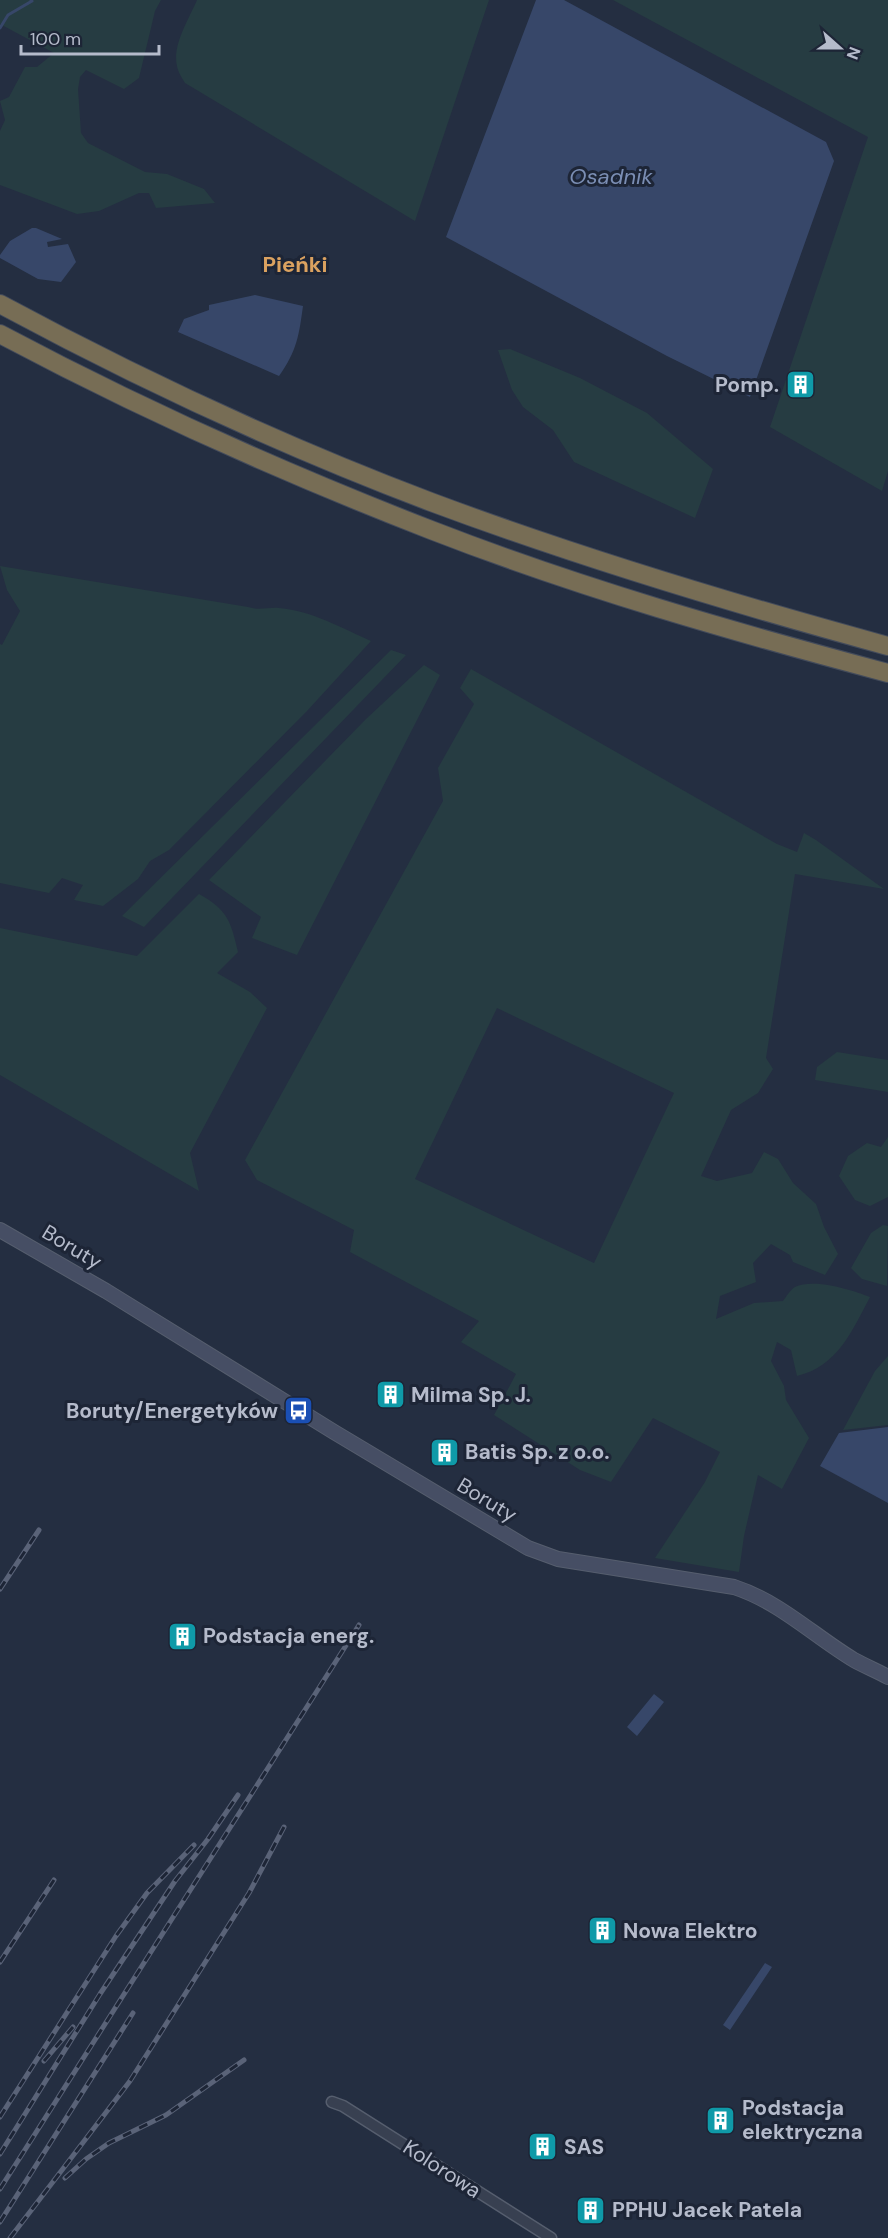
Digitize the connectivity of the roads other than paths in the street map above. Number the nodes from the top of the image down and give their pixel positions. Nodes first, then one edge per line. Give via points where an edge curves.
1 (0, 304) edge
2 (0, 334) edge
3 (806, 624) junction
4 (888, 638) edge
5 (888, 646) edge
6 (888, 674) edge
7 (0, 1230) edge
8 (888, 1677) edge
9 (332, 2102) dead end
10 (550, 2238) edge

1 - 3 highway via 227,417 418,497 618,567
2 - 6 highway via 216,440 433,531 670,612
3 - 4 highway
3 - 5 highway
7 - 8 street, Boruty via 528,1548 558,1559 734,1587 771,1603 854,1660
9 - 10 street, Kolorowa

